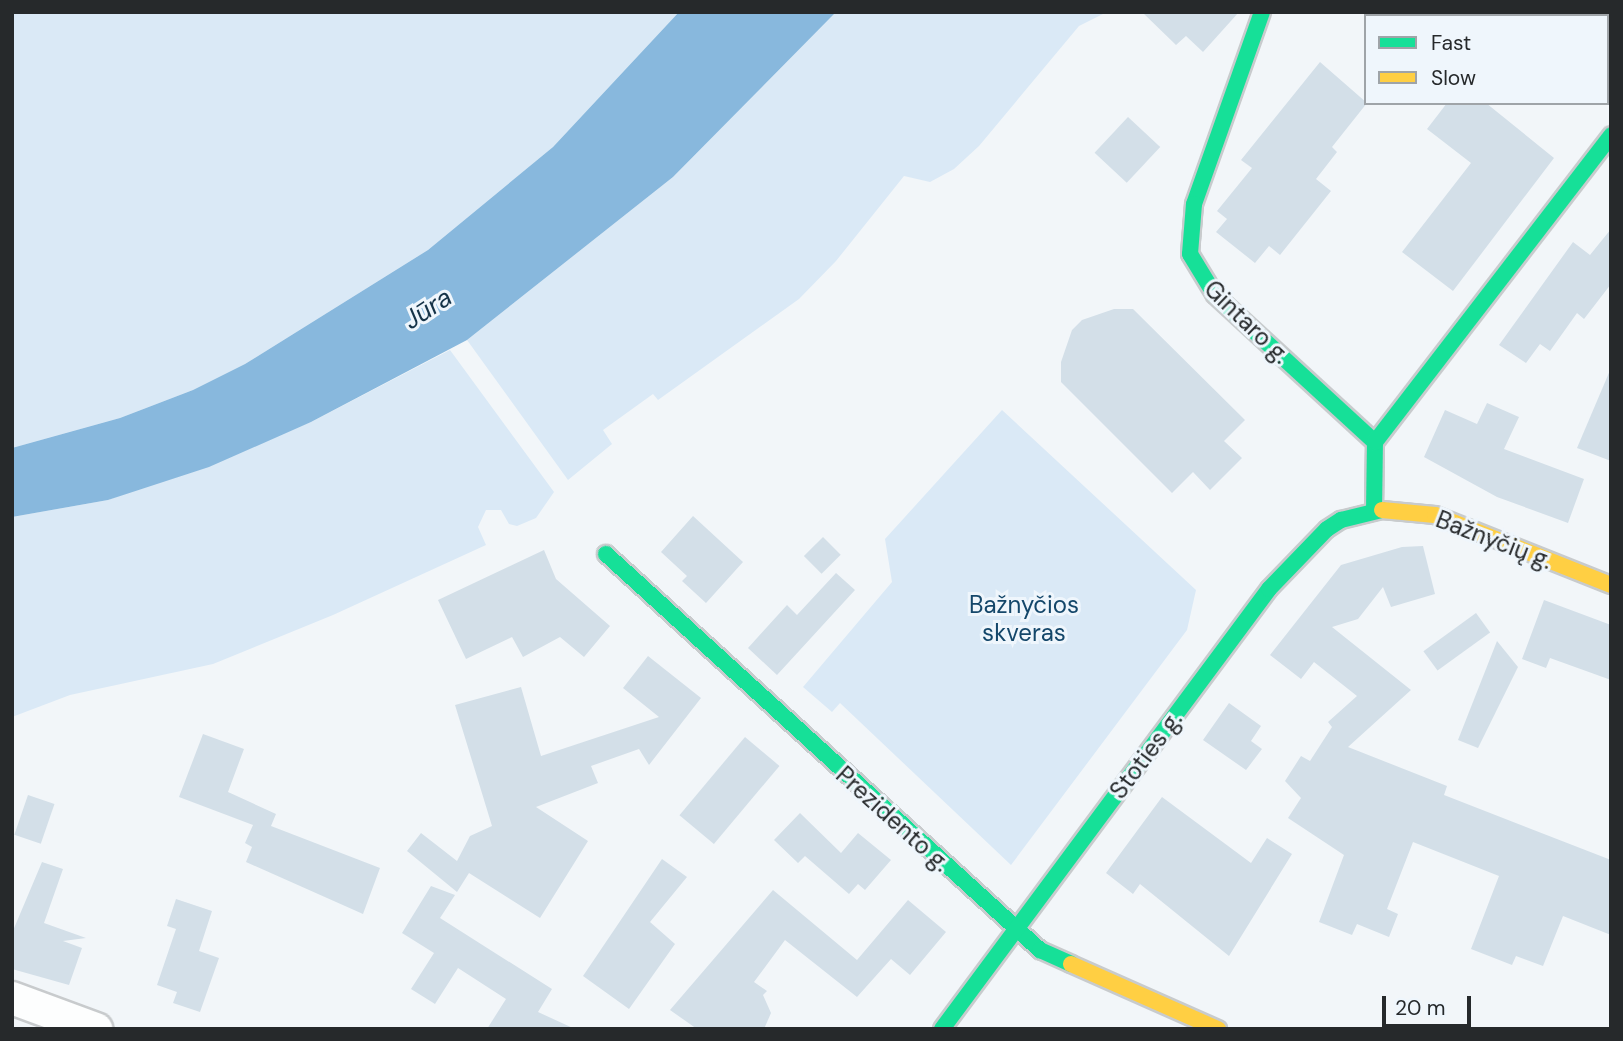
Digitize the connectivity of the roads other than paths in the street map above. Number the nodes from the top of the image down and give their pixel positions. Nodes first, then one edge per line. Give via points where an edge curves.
1 (1262, 12) edge
2 (1611, 135) edge
3 (1375, 442) junction
4 (1374, 511) junction
5 (606, 554) dead end
6 (1611, 585) edge
7 (1015, 930) junction
8 (12, 998) edge
9 (96, 1029) edge
10 (942, 1029) edge
11 (1218, 1029) edge

1 - 3 street, Gintaro g. via 1194,204 1190,254 1215,295
2 - 3 street
3 - 4 street
4 - 6 street, Bažnyčių g. via 1435,515
4 - 7 street, Stoties g. via 1341,520 1292,563
5 - 7 street, Prezidento g.
7 - 10 street, Stoties g.
7 - 11 street, Prezidento g. via 1040,950
8 - 9 street

